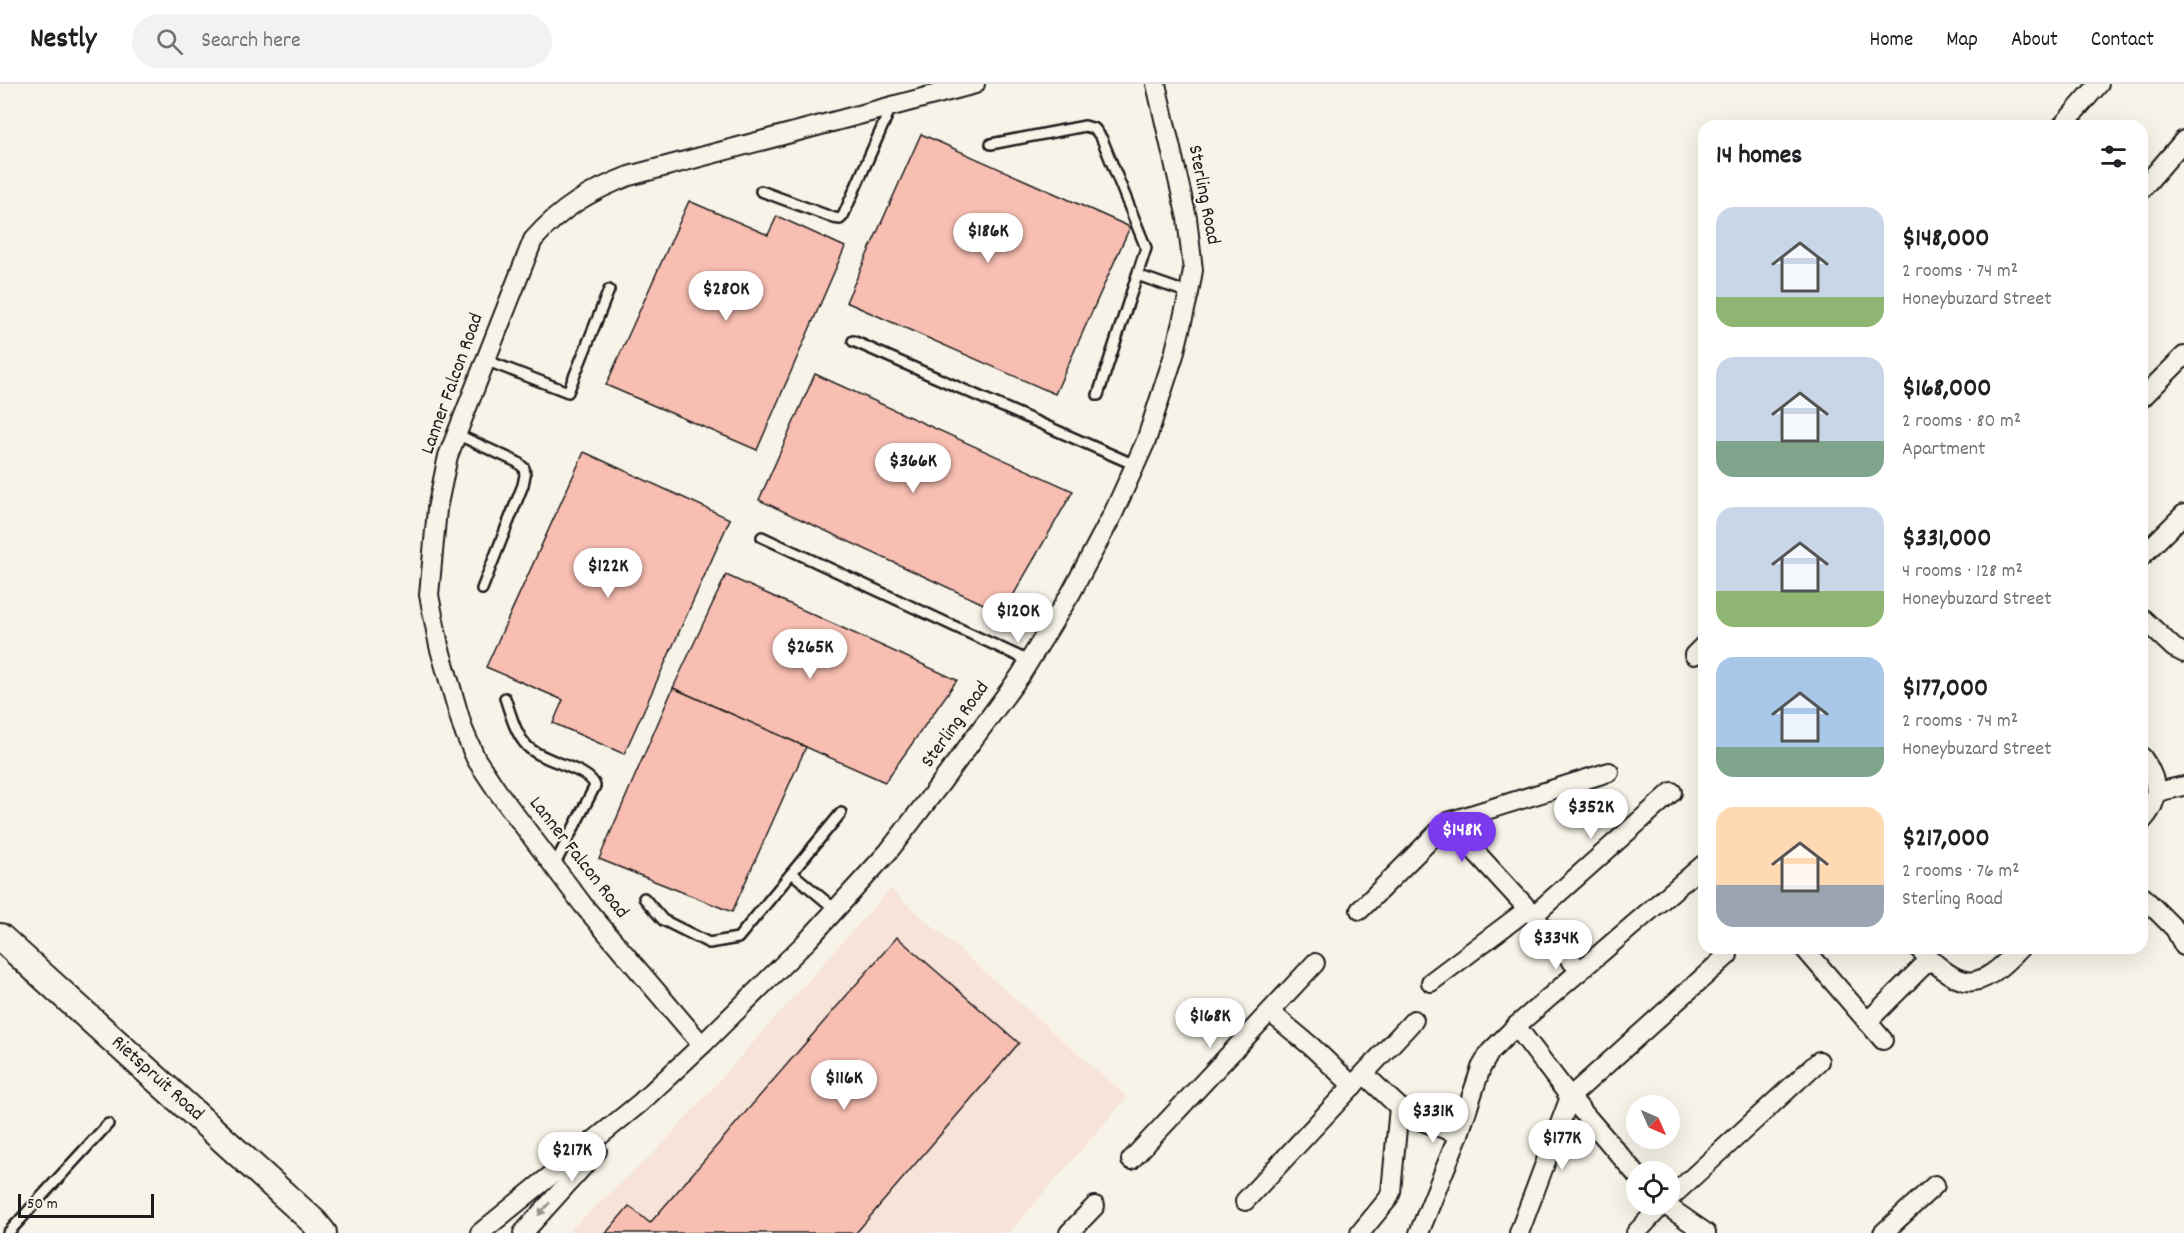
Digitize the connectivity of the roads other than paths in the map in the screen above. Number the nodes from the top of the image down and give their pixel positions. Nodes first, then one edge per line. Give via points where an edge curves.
1 (975, 84) edge
2 (1156, 84) edge
3 (2099, 84) edge
4 (891, 107) junction
5 (2067, 120) edge
6 (2184, 140) edge
7 (991, 144) dead end
8 (2148, 182) edge
9 (760, 191) dead end
10 (1137, 275) junction
11 (609, 291) dead end
12 (1189, 293) junction
13 (853, 341) dead end
14 (2184, 356) edge
15 (485, 360) junction
16 (2148, 392) edge
17 (1098, 395) dead end
18 (456, 434) junction
19 (1135, 465) junction
20 (2184, 514) edge
21 (762, 537) dead end
22 (2148, 549) edge
23 (482, 589) dead end
24 (2148, 624) edge
25 (2184, 653) edge
26 (1029, 661) junction
27 (505, 698) dead end
28 (2148, 765) edge
29 (1609, 772) dead end
30 (2184, 786) edge
31 (1672, 792) dead end
32 (2157, 792) junction
33 (2148, 812) edge
34 (841, 813) dead end
35 (1448, 822) junction
36 (554, 866) junction
37 (1698, 869) edge
38 (792, 873) junction
39 (644, 898) dead end
40 (2148, 902) edge
41 (836, 910) junction
42 (1360, 910) dead end
43 (1531, 912) junction
44 (0, 937) edge
45 (2184, 946) edge
46 (1809, 954) edge
47 (1924, 954) edge
48 (2014, 954) edge
49 (1728, 955) dead end
50 (1315, 963) dead end
51 (1580, 971) junction
52 (1431, 982) dead end
53 (1270, 1012) junction
54 (1414, 1020) dead end
55 (1868, 1022) junction
56 (1516, 1026) junction
57 (1883, 1040) dead end
58 (702, 1046) junction
59 (1819, 1061) dead end
60 (1358, 1080) junction
61 (1570, 1097) junction
62 (640, 1103) junction
63 (1399, 1107) junction
64 (108, 1124) dead end
65 (1459, 1134) junction
66 (1131, 1160) dead end
67 (1626, 1162) edge
68 (1935, 1185) dead end
69 (1680, 1189) edge
70 (1245, 1201) dead end
71 (1095, 1206) dead end
72 (1653, 1215) edge
73 (1680, 1215) edge
74 (318, 1227) edge
75 (8, 1233) edge
76 (339, 1233) edge
77 (480, 1233) edge
78 (523, 1233) edge
79 (1069, 1233) edge
80 (1360, 1233) edge
81 (1419, 1233) edge
82 (1519, 1233) edge
83 (1636, 1233) edge
84 (1706, 1233) edge
85 (1882, 1233) edge

1 - 4 street, Lanner Falcon Road
2 - 12 street, Sterling Road via 1187,218 1192,270
3 - 5 street
4 - 9 lane via 840,219
4 - 15 street, Lanner Falcon Road via 629,176 573,203 550,220 533,240
6 - 8 street
7 - 10 lane via 1085,126 1095,129 1144,240 1145,255
10 - 12 lane
10 - 17 lane
11 - 15 lane via 568,392
12 - 19 street, Sterling Road via 1157,411
13 - 19 lane
14 - 16 street
15 - 18 street, Lanner Falcon Road
18 - 23 lane via 524,468 523,485
18 - 36 street, Lanner Falcon Road via 437,509 429,595 439,646 463,729 476,759
19 - 26 street, Sterling Road via 1071,593
20 - 22 street
21 - 26 lane
24 - 25 street
26 - 41 street, Sterling Road via 888,852
27 - 36 lane via 518,734 528,746 537,754 590,777 595,786
28 - 32 street
29 - 35 street
30 - 32 street
31 - 43 street
32 - 33 street
34 - 38 lane
35 - 42 street
35 - 43 street
36 - 58 street, Lanner Falcon Road
37 - 51 street
38 - 39 lane via 738,938 709,943 663,920
38 - 41 lane
40 - 45 street via 2175,929
41 - 58 street, Sterling Road
43 - 51 street
43 - 52 street
44 - 74 street, Rietspruit Road
46 - 55 street
47 - 48 street via 1951,976 1973,982 1996,972
47 - 55 street
49 - 61 street
50 - 53 street
51 - 56 street
53 - 60 street
53 - 66 street
54 - 60 street
55 - 57 street
56 - 61 street
56 - 65 street via 1480,1068
58 - 62 street, Sterling Road
59 - 69 street
60 - 63 street
60 - 70 street
61 - 67 street
61 - 82 street
62 - 77 street, Sterling Road
62 -> 78 street, Sterling Road
63 - 65 street via 1419,1120
63 - 80 street via 1391,1192
64 - 75 lane
65 - 81 street
68 - 85 street
71 - 79 street
72 - 83 street
73 - 84 street
74 - 76 street, Rietspruit Road

